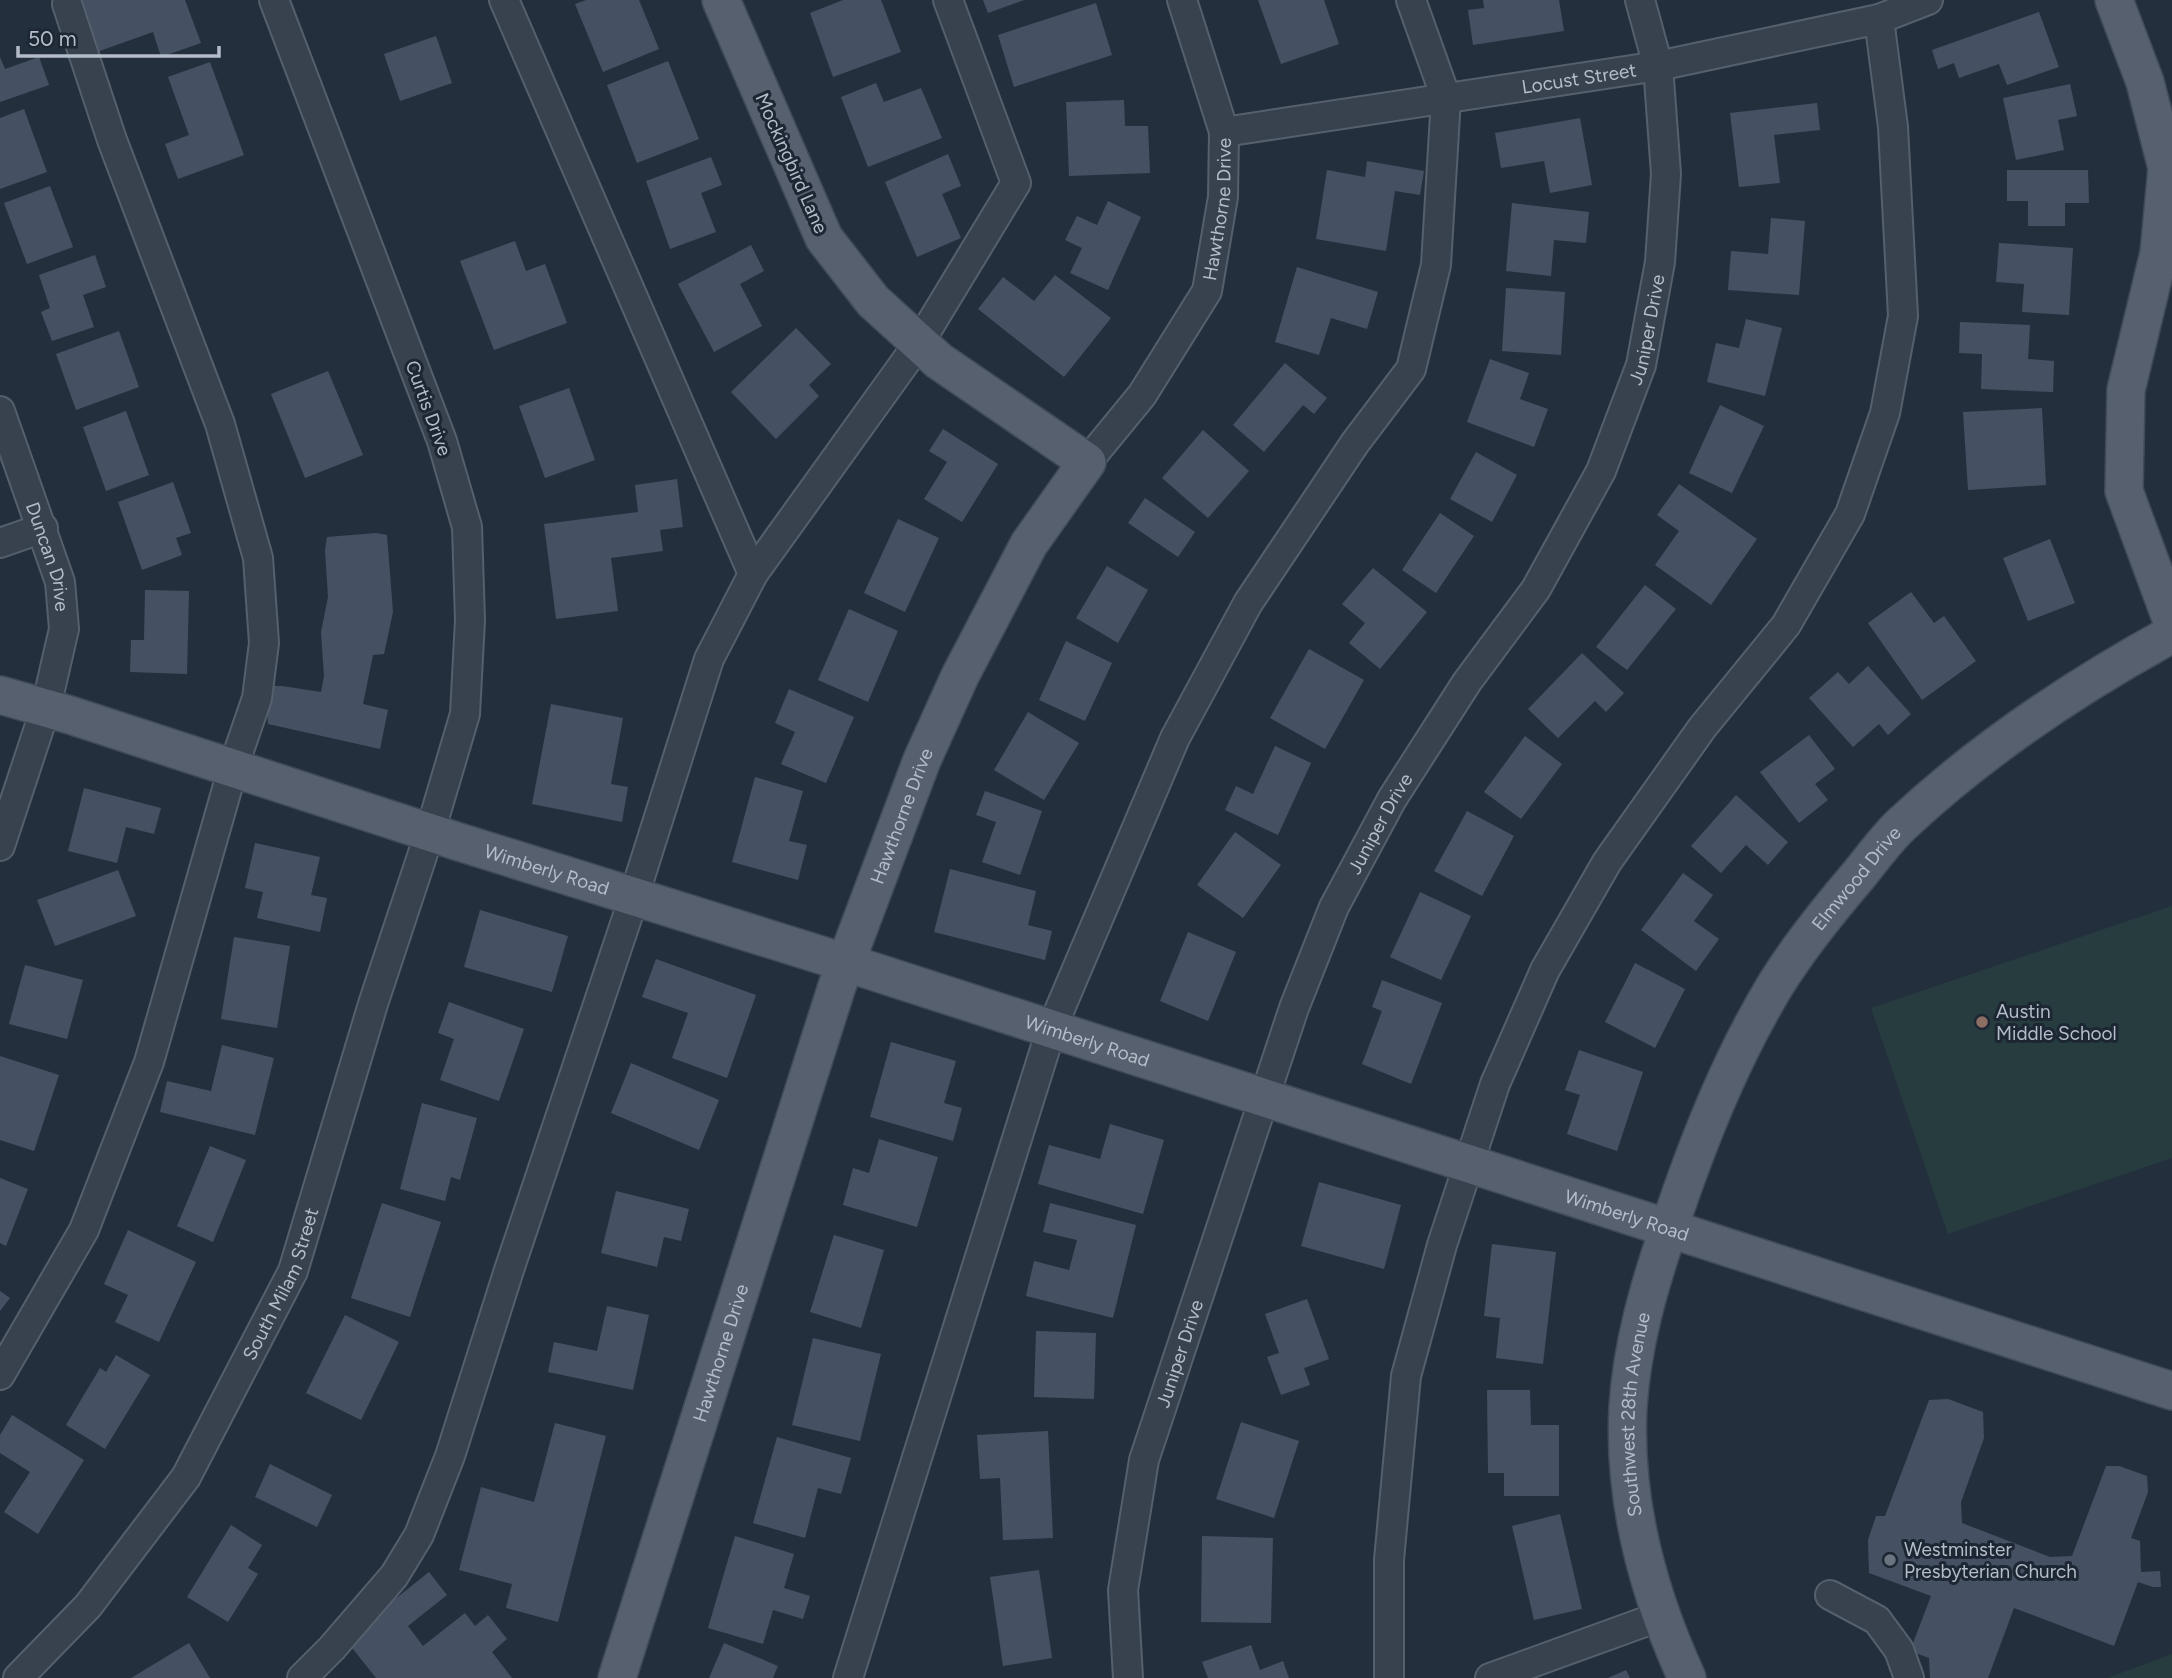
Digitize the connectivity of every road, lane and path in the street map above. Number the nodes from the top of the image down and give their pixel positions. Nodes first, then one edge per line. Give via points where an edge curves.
1 (274, 0) edge
2 (504, 0) edge
3 (721, 0) edge
4 (948, 0) edge
5 (1182, 0) edge
6 (1411, 0) edge
7 (1640, 0) edge
8 (1928, 0) edge
9 (2115, 0) edge
10 (67, 4) dead end
11 (1879, 19) junction
12 (1658, 66) junction
13 (1447, 98) junction
14 (1224, 132) junction
15 (919, 343) junction
16 (0, 411) edge
17 (1087, 462) junction
18 (43, 528) junction
19 (0, 543) edge
20 (753, 574) junction
21 (2172, 621) edge
22 (2172, 634) edge
23 (0, 695) edge
24 (46, 707) junction
25 (233, 768) junction
26 (430, 832) junction
27 (0, 846) edge
28 (633, 897) junction
29 (845, 962) junction
30 (1051, 1030) junction
31 (1264, 1097) junction
32 (1469, 1163) junction
33 (1669, 1228) junction
34 (0, 1375) edge
35 (2172, 1391) edge
36 (1830, 1595) dead end
37 (1661, 1616) junction
38 (18, 1678) edge
39 (302, 1678) edge
40 (617, 1678) edge
41 (848, 1678) edge
42 (1128, 1678) edge
43 (1389, 1678) edge
44 (1490, 1678) edge
45 (1687, 1678) edge
46 (1909, 1678) edge

1 - 26 street, Curtis Drive via 442,441 467,527 470,620 465,714
2 - 20 street
3 - 15 main road, Mockingbird Lane via 824,238 873,301
4 - 15 street via 1016,183
5 - 14 street, Hawthorne Drive
6 - 13 street
7 - 12 street, Juniper Drive
8 - 11 street, Locust Street
9 - 21 main road via 2145,82 2167,168 2159,253 2126,390 2124,491
10 - 25 street via 112,140 220,424 258,558 264,643 257,698
11 - 12 street, Locust Street
11 - 32 street via 1893,127 1903,316 1885,413 1850,514 1786,625 1702,728 1607,862 1545,970 1495,1084
12 - 13 street, Locust Street
12 - 31 street, Juniper Drive via 1666,174 1660,262 1641,365 1601,471 1536,589 1467,682 1385,811 1334,907
13 - 14 street, Locust Street
13 - 30 street via 1436,265 1410,369 1248,603 1175,738
14 - 17 street, Hawthorne Drive via 1223,197 1207,292 1142,395
15 - 17 main road, Mockingbird Lane
15 - 20 street
16 - 18 street, Duncan Drive
17 - 29 main road, Hawthorne Drive via 1029,544 960,676 922,760
18 - 19 street
18 - 24 street, Duncan Drive via 60,582 64,629
20 - 28 street via 709,659
22 - 33 main road, Elmwood Drive via 2112,667 1974,762 1900,826 1837,900 1777,983 1741,1047
23 - 24 main road, Wimberly Road
24 - 25 main road, Wimberly Road
24 - 27 street, Duncan Drive
25 - 26 main road, Wimberly Road
25 - 34 street via 149,1062 84,1230
26 - 28 main road, Wimberly Road
26 - 38 street, South Milam Street via 293,1271 186,1477 88,1606
28 - 29 main road, Wimberly Road
28 - 39 street via 450,1456 419,1535 394,1576
29 - 30 main road, Wimberly Road
29 - 40 main road, Hawthorne Drive
30 - 31 main road, Wimberly Road
30 - 41 street
31 - 32 main road, Wimberly Road
31 - 42 street, Juniper Drive via 1144,1460 1123,1590
32 - 33 main road, Wimberly Road
32 - 43 street via 1406,1376 1389,1560
33 - 35 main road, Wimberly Road
33 - 37 main road, Southwest 28th Avenue via 1632,1360 1628,1410 1632,1492 1643,1560
36 - 46 street via 1877,1620 1899,1650
37 - 44 street
37 - 45 main road, Southwest 28th Avenue

